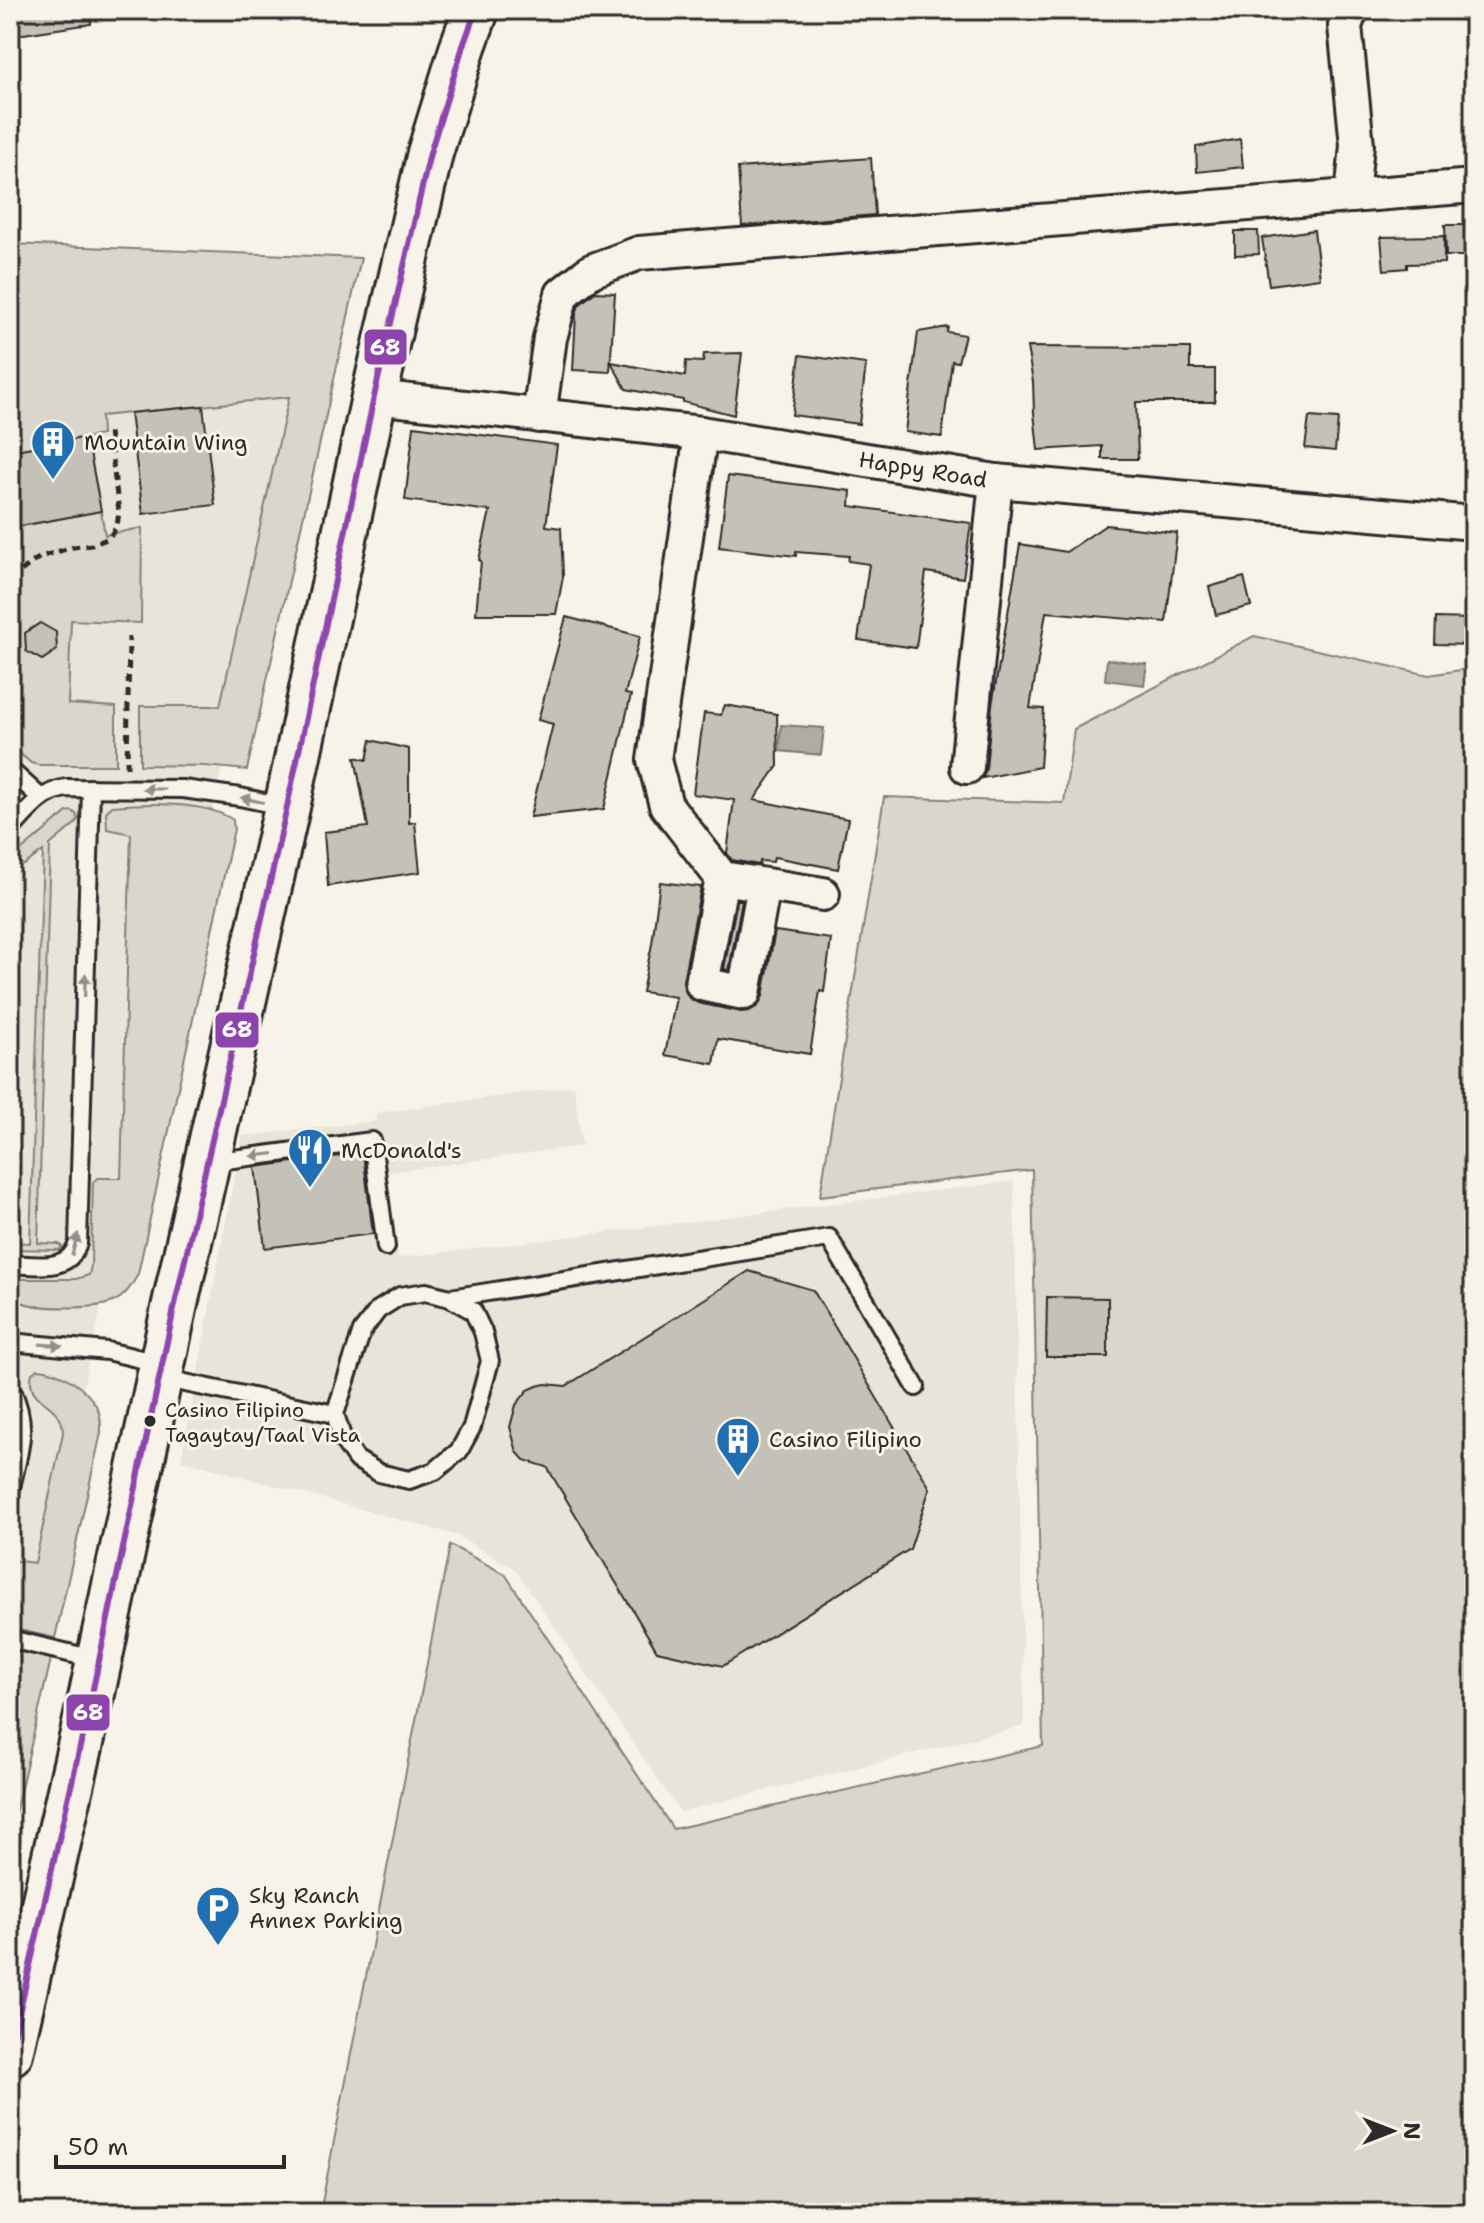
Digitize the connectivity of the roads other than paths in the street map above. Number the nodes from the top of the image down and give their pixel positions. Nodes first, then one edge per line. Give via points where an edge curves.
1 (476, 10) edge
2 (1351, 10) edge
3 (1474, 186) edge
4 (1352, 196) junction
5 (374, 397) junction
6 (539, 416) junction
7 (701, 433) junction
8 (996, 481) junction
9 (1474, 523) edge
10 (967, 767) dead end
11 (10, 770) edge
12 (91, 788) junction
13 (41, 798) junction
14 (287, 807) junction
15 (10, 830) edge
16 (722, 878) junction
17 (764, 885) junction
18 (823, 894) dead end
19 (207, 1162) junction
20 (386, 1247) dead end
21 (10, 1264) edge
22 (450, 1298) junction
23 (10, 1342) edge
24 (160, 1371) junction
25 (10, 1386) edge
26 (916, 1387) dead end
27 (335, 1414) junction
28 (10, 1492) edge
29 (10, 1639) edge
30 (99, 1660) junction
31 (10, 2053) edge

1 - 5 main road via 430,153
2 - 4 street via 1345,26 1357,145
3 - 4 street
4 - 6 street via 639,253 591,271 562,294
5 - 6 street, Happy Road
5 - 14 main road
6 - 7 street, Happy Road
7 - 8 street, Happy Road
7 - 16 street via 654,760 666,805
8 - 9 street, Happy Road
8 - 10 street
11 - 13 lane
12 - 13 lane via 55,790
14 -> 12 lane via 183,789
21 -> 12 lane via 57,1265 71,1258 78,1243
13 - 15 lane
14 - 19 main road
16 - 17 street
16 - 17 street via 702,984 744,993
17 - 18 street
20 -> 19 lane via 372,1141
19 - 24 main road
22 - 26 lane via 829,1238
22 - 27 lane via 426,1292 400,1296 378,1310 362,1331
22 - 27 lane via 473,1311 490,1361 472,1427 459,1451 435,1471 409,1480 379,1473 356,1459
23 -> 24 lane via 107,1351
24 - 27 lane
24 - 30 main road
25 - 28 lane via 22,1427
29 - 30 lane
30 - 31 main road

